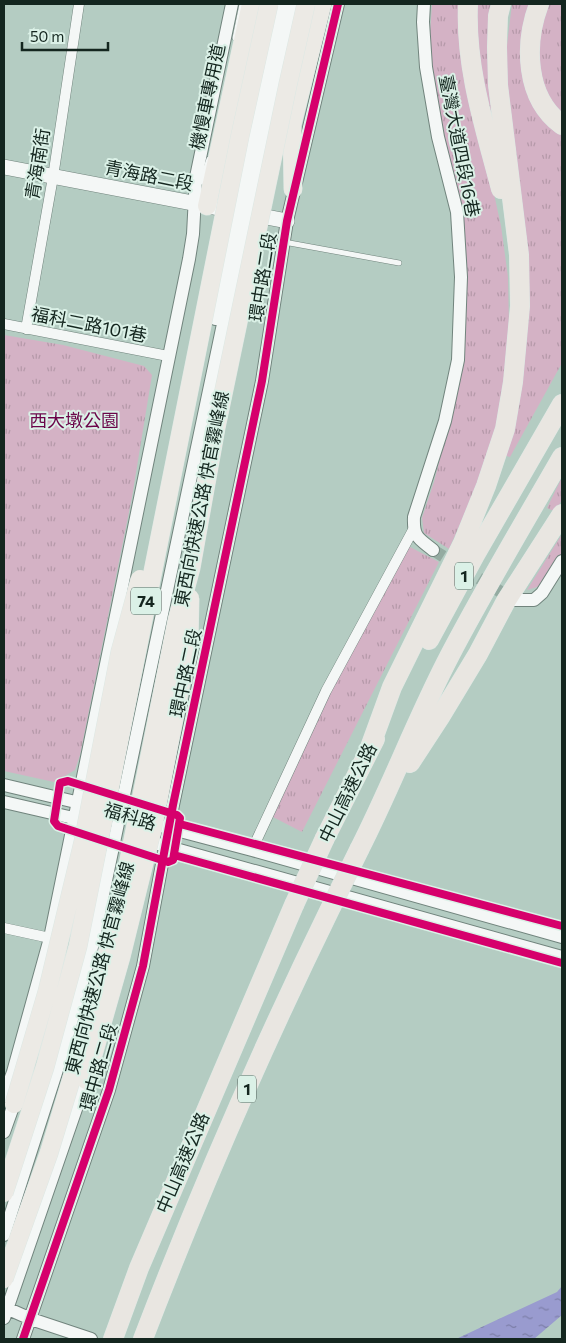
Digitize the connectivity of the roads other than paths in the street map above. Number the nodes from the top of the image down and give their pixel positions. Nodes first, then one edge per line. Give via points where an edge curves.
1 (79, 4) edge
2 (232, 4) edge
3 (242, 4) edge
4 (251, 4) edge
5 (269, 4) edge
6 (281, 4) edge
7 (292, 4) edge
8 (306, 4) edge
9 (322, 4) edge
10 (329, 4) edge
11 (338, 4) edge
12 (424, 4) edge
13 (468, 4) edge
14 (501, 4) edge
15 (539, 4) edge
16 (232, 48) dead end
17 (311, 76) dead end
18 (562, 125) edge
19 (210, 156) dead end
20 (4, 167) edge
21 (53, 177) junction
22 (293, 189) junction
23 (200, 201) junction
24 (242, 212) junction
25 (286, 221) junction
26 (283, 242) junction
27 (399, 263) dead end
28 (520, 306) junction
29 (4, 324) edge
30 (26, 329) junction
31 (168, 356) junction
32 (562, 404) edge
33 (562, 457) edge
34 (172, 474) junction
35 (562, 514) edge
36 (413, 530) junction
37 (433, 550) tunnel mouth
38 (562, 561) edge
39 (191, 568) junction
40 (515, 600) tunnel mouth
41 (369, 750) junction
42 (4, 785) edge
43 (4, 802) edge
44 (78, 802) junction
45 (380, 808) junction
46 (115, 813) junction
47 (74, 818) junction
48 (169, 828) junction
49 (112, 830) junction
50 (166, 846) junction
51 (252, 850) junction
52 (4, 928) edge
53 (562, 937) edge
54 (50, 938) junction
55 (562, 957) edge
56 (86, 1080) joint
57 (9, 1100) edge
58 (4, 1132) edge
59 (4, 1193) edge
60 (4, 1200) edge
61 (4, 1235) edge
62 (4, 1279) edge
63 (5, 1311) edge
64 (31, 1319) junction
65 (24, 1339) edge
66 (91, 1339) edge
67 (113, 1339) edge
68 (143, 1339) edge

1 - 21 street, 青海南街
2 - 23 street via 196,176
3 - 16 lane, 機慢車專用道
4 - 23 highway via 236,76
5 - 34 highway, 東西向快速公路 快官霧峰線 / 74, bridge
6 - 24 street, 環中路二段
7 - 24 street, 環中路二段
8 - 39 highway, 東西向快速公路 快官霧峰線 / 74, bridge via 216,428
9 - 22 highway via 296,128
10 - 17 lane
11 - 22 street, 環中路二段
12 - 36 street, 臺灣大道四段16巷 via 422,22 426,67 438,137 457,212 461,278 458,360 445,421 414,517
13 - 28 highway via 469,52 476,94 502,189
14 - 28 highway via 498,16 498,85 519,255
15 - 18 highway via 530,38 532,78 542,104
19 - 23 lane, 機慢車專用道
20 - 21 main road, 青海路二段
21 - 23 main road, 青海路二段
21 - 30 street, 青海南街
22 - 25 street, 環中路二段
23 - 24 main road, 青海路二段
23 - 31 street
24 - 25 main road, 青海路二段
24 - 46 street, 環中路二段
25 - 26 street, 環中路二段
26 - 27 lane
26 - 48 street, 環中路二段 via 262,381
28 - 41 highway via 513,382 497,455 464,543 392,687
29 - 30 street, 福科二路101巷
30 - 31 street, 福科二路101巷
31 - 44 street
32 - 41 highway, 中山高速公路 / 1
33 - 45 highway, 中山高速公路 / 1 via 450,656
34 - 57 highway, 74, bridge via 120,652 79,860 47,992
34 - 59 highway, 東西向快速公路 快官霧峰線 / 74, bridge via 78,946 45,1067
35 - 45 highway via 506,601 440,717
36 - 37 street
36 - 51 street via 326,692
38 - 40 street via 534,600
39 - 56 highway, 74, bridge via 189,642 152,830
39 - 62 highway, 東西向快速公路 快官霧峰線 / 74, bridge via 177,620 107,956 48,1153
41 - 67 highway, 中山高速公路 / 1, bridge via 294,906 139,1268
42 - 44 street, 福科路
43 - 47 street, 福科路
44 - 46 street, 福科路
44 - 47 street
45 - 68 highway, 中山高速公路 / 1, bridge via 261,1056
46 - 48 street, 福科路
46 - 49 street, 環中路二段
47 - 49 street, 福科路
47 - 54 street
48 - 50 street, 環中路二段
48 - 51 street, 福科路
49 - 50 street, 福科路
49 - 60 street, 環中路二段 via 54,1046
49 - 61 street, 環中路二段 via 92,947
50 - 55 street, 福科路
50 - 64 street, 環中路二段 via 143,966 109,1090
51 - 53 street, 福科路
52 - 54 street
54 - 57 street via 13,1072
56 - 63 street
57 - 58 street
63 - 64 street
64 - 65 street, 環中路二段
64 - 66 street

